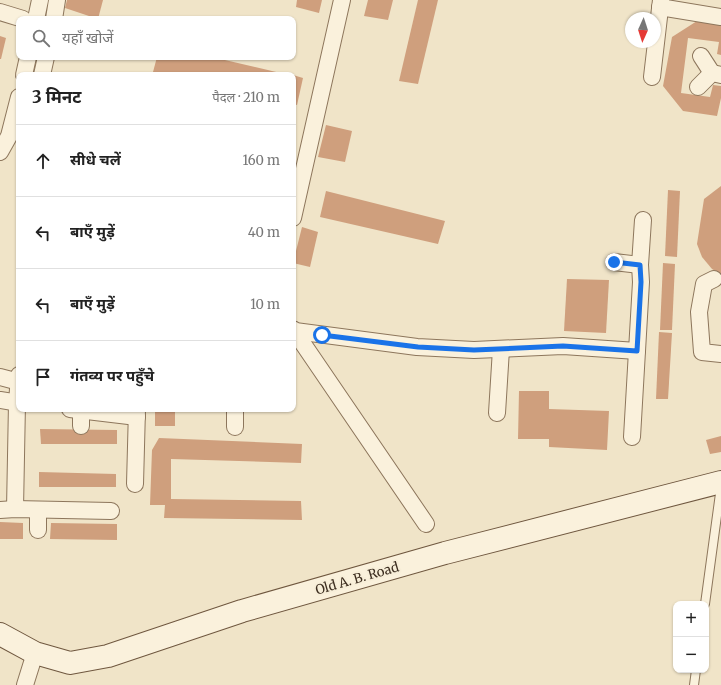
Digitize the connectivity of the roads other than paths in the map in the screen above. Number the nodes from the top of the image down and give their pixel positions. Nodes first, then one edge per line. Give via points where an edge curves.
1 (40, 0) edge
2 (57, 0) edge
3 (334, 0) edge
4 (342, 0) edge
5 (661, 4) edge
6 (0, 12) edge
7 (37, 16) edge
8 (54, 16) edge
9 (16, 17) edge
10 (721, 17) edge
11 (701, 56) dead end
12 (27, 60) edge
13 (45, 60) edge
14 (25, 72) edge
15 (43, 72) edge
16 (716, 74) edge
17 (652, 77) dead end
18 (698, 87) dead end
19 (16, 109) edge
20 (16, 143) edge
21 (0, 153) edge
22 (296, 158) edge
23 (296, 205) edge
24 (643, 220) dead end
25 (614, 262) dead end
26 (640, 265) junction
27 (714, 279) dead end
28 (296, 330) edge
29 (296, 333) edge
30 (501, 349) junction
31 (637, 351) junction
32 (721, 354) edge
33 (0, 377) edge
34 (16, 381) edge
35 (0, 400) edge
36 (16, 403) edge
37 (17, 412) edge
38 (76, 412) edge
39 (116, 412) edge
40 (235, 412) edge
41 (137, 413) edge
42 (497, 413) dead end
43 (81, 426) dead end
44 (235, 427) dead end
45 (632, 437) dead end
46 (721, 482) edge
47 (135, 484) dead end
48 (721, 486) edge
49 (8, 510) edge
50 (38, 510) junction
51 (111, 511) dead end
52 (426, 524) dead end
53 (38, 530) dead end
54 (705, 601) edge
55 (0, 634) edge
56 (35, 654) junction
57 (696, 673) edge
58 (24, 685) edge
59 (694, 685) edge

1 - 7 street
2 - 8 street
3 - 22 street
4 - 23 street
5 - 10 street
5 - 17 street
6 - 9 street
11 - 16 street
12 - 14 street
13 - 15 street
16 - 18 street
19 - 21 street via 9,136
20 - 21 street
24 - 26 street
25 - 26 street
26 - 31 street
27 - 32 street via 704,284 699,312 702,352
28 - 30 street via 418,347
29 - 52 street
30 - 31 street via 563,346
30 - 42 street
31 - 45 street
33 - 34 street
35 - 36 street
37 - 49 street
38 - 43 street
39 - 41 street
40 - 44 street
41 - 47 street
46 - 56 street, Old A. B. Road via 445,552 242,611 108,656 70,663
48 - 54 lane
49 - 50 street
50 - 51 street
50 - 53 street
55 - 56 street, Old A. B. Road
56 - 58 street
57 - 59 lane

